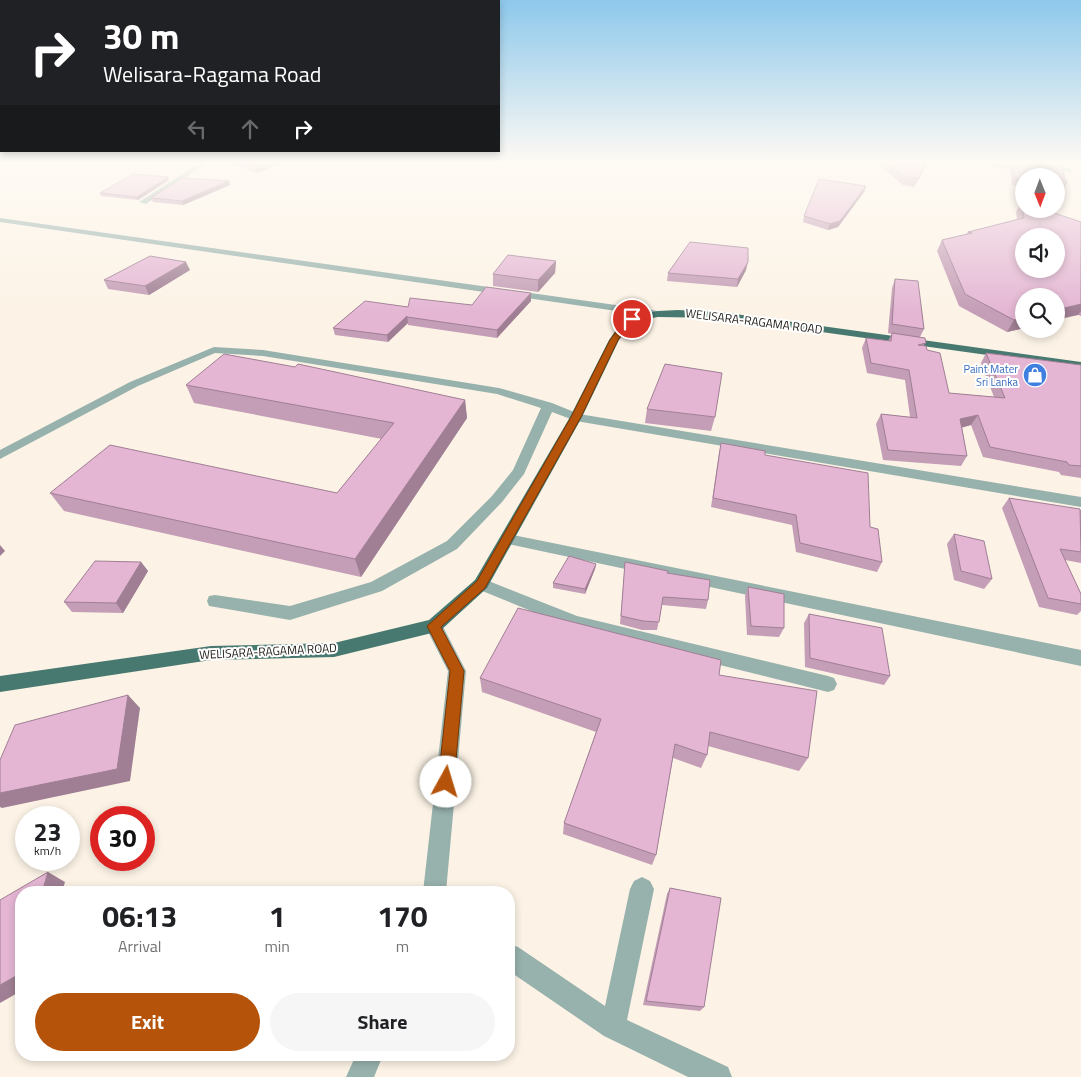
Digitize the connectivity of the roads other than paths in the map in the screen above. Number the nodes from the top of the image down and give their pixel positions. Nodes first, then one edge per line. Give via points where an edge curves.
1 (0, 220) edge
2 (658, 314) junction
3 (1081, 365) edge
4 (548, 406) junction
5 (576, 417) junction
6 (0, 455) edge
7 (1081, 502) edge
8 (508, 539) junction
9 (481, 584) junction
10 (215, 601) dead end
11 (434, 626) junction
12 (1081, 658) edge
13 (0, 684) edge
14 (828, 684) dead end
15 (436, 886) edge
16 (642, 889) dead end
17 (515, 960) edge
18 (613, 1027) junction
19 (367, 1061) edge
20 (360, 1077) edge
21 (718, 1077) edge

1 - 2 street
2 - 3 main road, WELISARA-RAGAMA ROAD via 721,315
2 - 5 main road, WELISARA-RAGAMA ROAD via 632,319 620,331
4 - 5 street
4 - 6 street via 499,391 263,353 214,350 134,384
4 - 10 street via 519,471 452,545 376,587 290,613
5 - 7 street
5 - 8 main road, WELISARA-RAGAMA ROAD
8 - 9 main road, WELISARA-RAGAMA ROAD
8 - 12 street
9 - 11 main road, WELISARA-RAGAMA ROAD
9 - 14 street via 575,622
11 - 13 main road, WELISARA-RAGAMA ROAD via 334,650 211,653
11 - 15 street via 457,671
16 - 18 street
17 - 18 street
18 - 21 street
19 - 20 street

